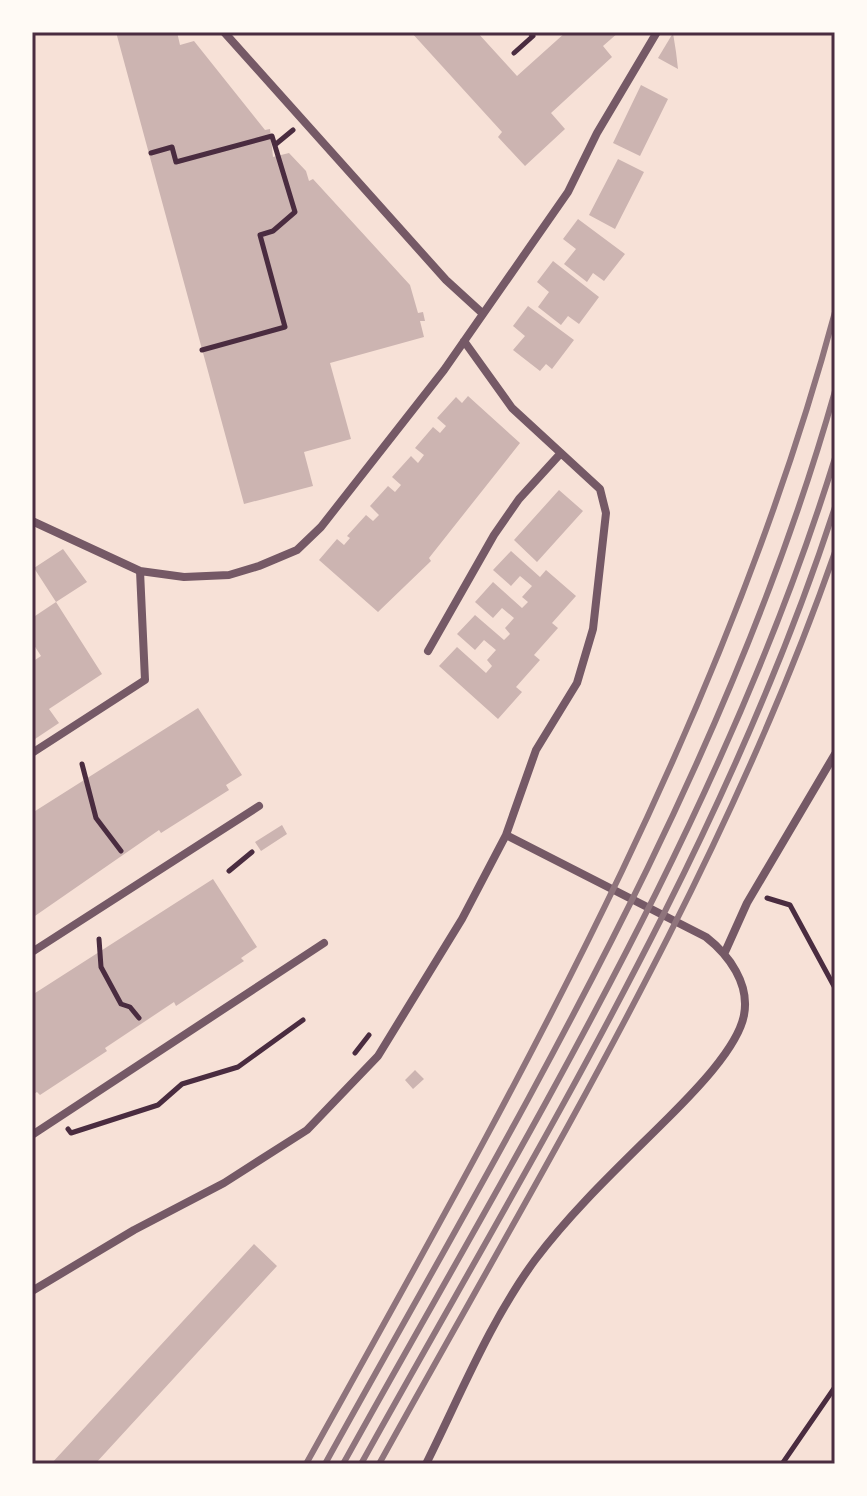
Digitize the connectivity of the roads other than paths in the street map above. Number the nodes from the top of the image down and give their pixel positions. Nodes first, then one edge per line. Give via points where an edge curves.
1 (224, 32) edge
2 (657, 32) edge
3 (481, 312) junction
4 (464, 341) junction
5 (561, 453) junction
6 (32, 521) edge
7 (140, 571) junction
8 (428, 651) dead end
9 (32, 753) edge
10 (835, 754) edge
11 (259, 806) dead end
12 (506, 835) junction
13 (324, 943) dead end
14 (32, 952) edge
15 (725, 952) junction
16 (32, 1135) edge
17 (32, 1291) edge
18 (426, 1464) edge

1 - 3 street via 446,280
2 - 3 street via 568,192
3 - 4 street
4 - 5 street via 512,408
4 - 7 street via 321,527 297,550 229,575 184,577
5 - 8 street via 494,535
5 - 12 street via 600,489 606,513 593,629 577,683 536,750
6 - 7 street
7 - 9 street via 145,680
10 - 15 street via 747,903
11 - 14 street
12 - 15 street via 706,937
12 - 17 street via 462,919 378,1056 307,1130
13 - 16 street
15 - 18 street via 742,987 745,1014 736,1037 694,1092 535,1260

